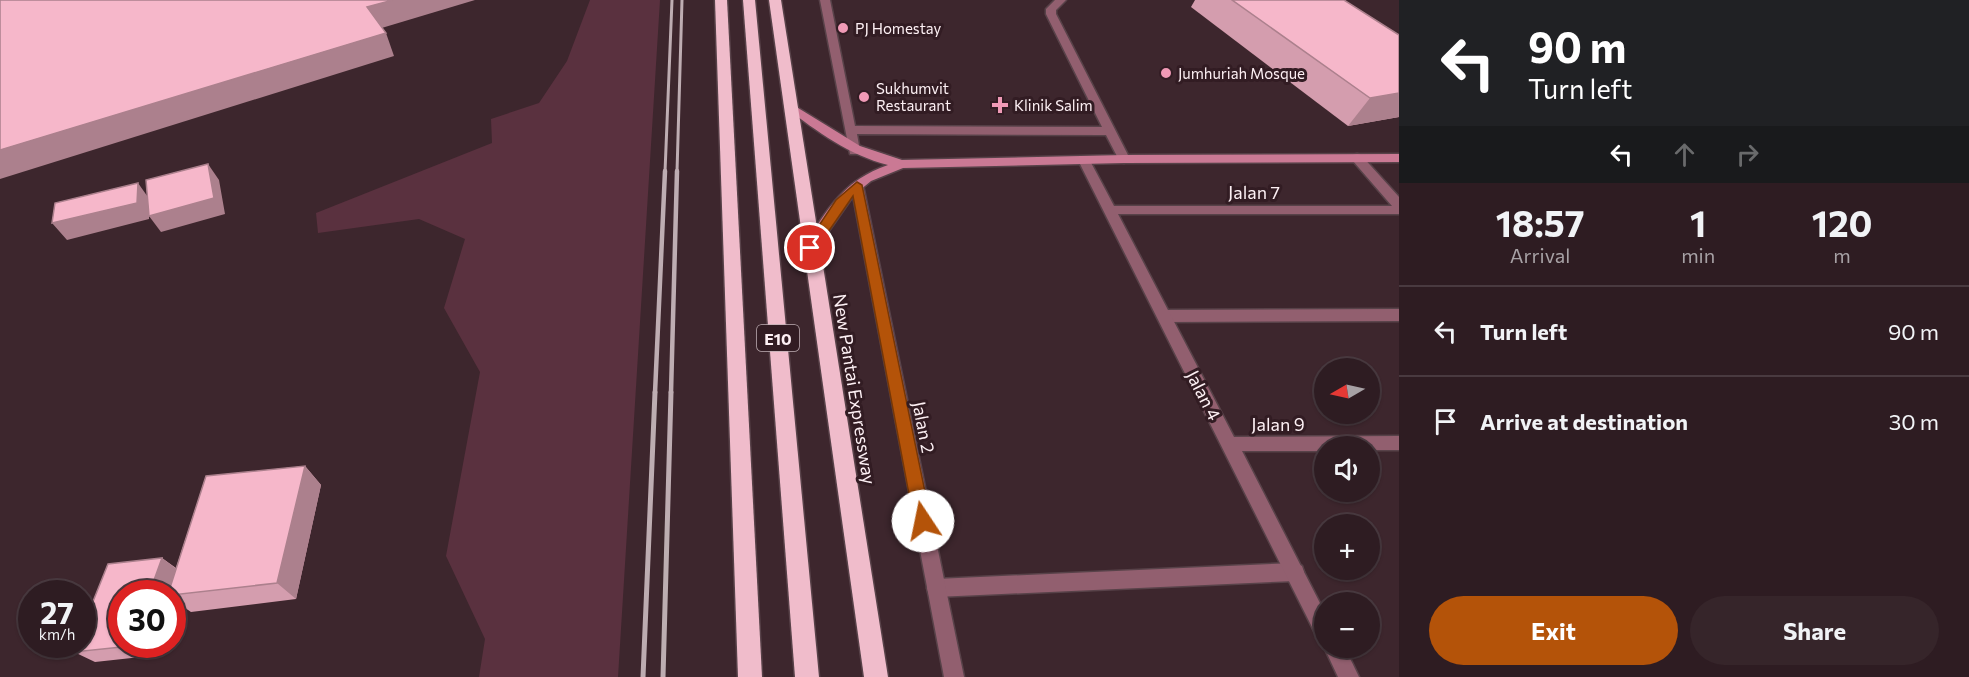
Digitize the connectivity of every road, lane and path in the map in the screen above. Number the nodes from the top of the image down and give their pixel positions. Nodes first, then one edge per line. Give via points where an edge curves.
1 (722, 0) edge
2 (749, 0) edge
3 (775, 0) edge
4 (825, 0) edge
5 (1061, 0) edge
6 (790, 106) junction
7 (852, 130) junction
8 (1111, 131) junction
9 (855, 150) junction
10 (1357, 158) junction
11 (1399, 158) edge
12 (1124, 159) junction
13 (1084, 160) junction
14 (902, 164) junction
15 (857, 185) junction
16 (1399, 205) edge
17 (1110, 210) junction
18 (1399, 210) edge
19 (810, 248) junction
20 (1399, 315) edge
21 (1164, 316) junction
22 (1399, 443) edge
23 (1229, 444) junction
24 (1295, 572) junction
25 (936, 588) junction
26 (1314, 610) edge
27 (1339, 658) edge
28 (750, 677) edge
29 (807, 677) edge
30 (876, 677) edge
31 (954, 677) edge
32 (1349, 677) edge

1 - 28 highway
2 - 29 highway, E10
3 - 6 highway, New Pantai Expressway / E10
4 - 7 street
5 - 8 street via 1051,9 1052,14
6 - 9 street
6 - 19 highway, New Pantai Expressway / E10
7 - 8 street
7 - 9 street
8 - 12 street
9 - 14 street
10 - 11 street
10 - 12 street
10 - 16 street
12 - 13 street
13 - 14 street
13 - 17 street, Jalan 4
14 - 15 street
15 - 19 street
15 - 25 street, Jalan 2
17 - 18 street, Jalan 7
17 - 21 street, Jalan 4
19 - 30 highway, New Pantai Expressway / E10
20 - 21 street
21 - 23 street, Jalan 4
22 - 23 street, Jalan 9
23 - 24 street, Jalan 4
24 - 25 street
24 - 26 street, Jalan 4
25 - 31 street, Jalan 2
27 - 32 street

